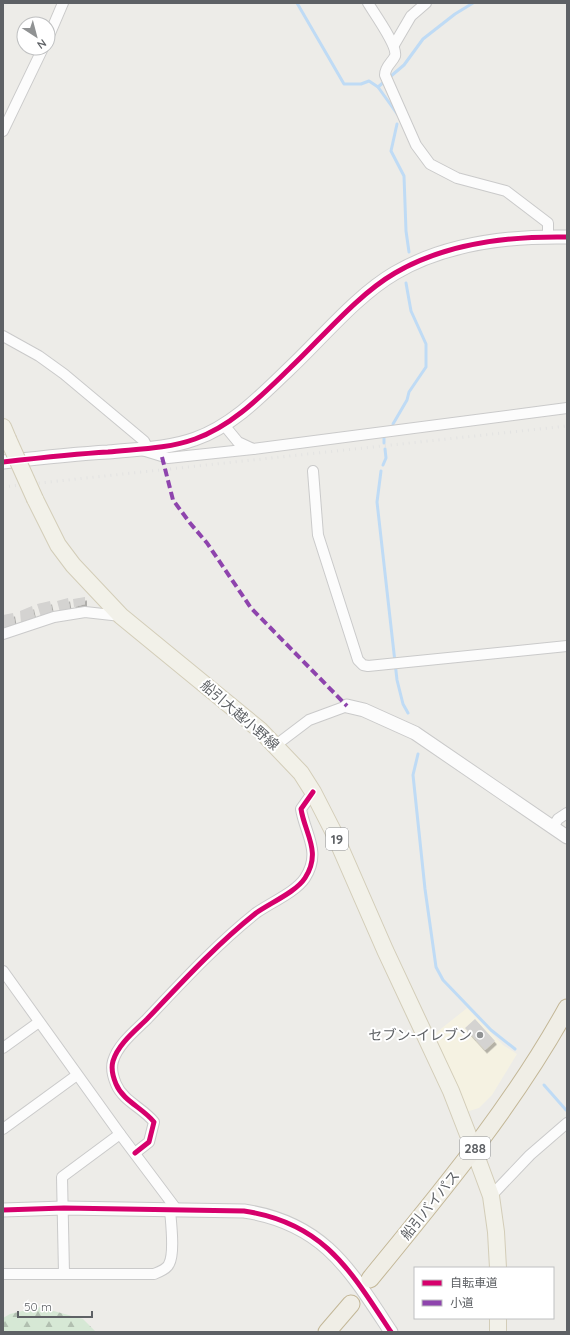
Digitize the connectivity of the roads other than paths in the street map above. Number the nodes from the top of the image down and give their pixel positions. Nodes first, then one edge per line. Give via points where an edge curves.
1 (62, 3) edge
2 (368, 3) edge
3 (426, 3) edge
4 (56, 18) edge
5 (394, 45) junction
6 (39, 56) edge
7 (3, 131) edge
8 (548, 236) junction
9 (567, 237) edge
10 (3, 336) edge
11 (567, 408) edge
12 (224, 424) junction
13 (6, 433) edge
14 (144, 449) junction
15 (253, 449) junction
16 (3, 462) edge
17 (313, 471) dead end
18 (121, 616) junction
19 (3, 634) edge
20 (567, 646) edge
21 (347, 706) joint
22 (276, 745) junction
23 (313, 792) junction
24 (567, 812) edge
25 (553, 828) junction
26 (567, 837) edge
27 (3, 971) edge
28 (567, 1008) edge
29 (39, 1022) junction
30 (3, 1048) edge
31 (77, 1074) junction
32 (567, 1123) edge
33 (3, 1129) edge
34 (120, 1134) junction
35 (474, 1150) junction
36 (135, 1153) junction
37 (491, 1196) junction
38 (64, 1208) junction
39 (3, 1210) edge
40 (174, 1210) junction
41 (498, 1267) edge
42 (64, 1273) junction
43 (3, 1274) edge
44 (370, 1280) dead end
45 (351, 1304) dead end
46 (498, 1319) edge
47 (328, 1332) edge
48 (391, 1332) edge
49 (498, 1332) edge

1 - 4 street
2 - 5 street
3 - 5 street via 411,16
5 - 8 street via 395,55 385,69 385,75 416,146 430,164 457,178 506,192 548,223
6 - 7 street
8 - 9 street
8 - 12 street via 464,245 395,273 349,310 256,401
10 - 14 street via 39,356 64,374 144,441
11 - 15 street
12 - 14 street via 196,439
12 - 15 street via 238,442
13 - 18 main road, 船引大越小野線 / 19, bridge via 46,524 65,555
14 - 15 street via 168,458
14 - 16 street
17 - 20 street via 318,535 358,660 363,665
18 - 19 street via 85,612 54,617
18 - 22 main road, 船引大越小野線 / 19
21 - 22 street via 309,720
21 - 25 street via 364,710 415,733
22 - 23 main road, 船引大越小野線 / 19 via 301,773
23 - 35 main road, 船引大越小野線 / 19 via 451,1091
23 - 36 street via 301,808 313,844 313,860 305,878 241,925 125,1041 113,1060 112,1071 123,1096 147,1113 154,1122 149,1142
24 - 25 street via 558,819
25 - 26 street
27 - 29 street
28 - 35 highway, 船引バイパス / 288 via 544,1050
29 - 30 street
29 - 31 street
31 - 33 street
31 - 34 street
32 - 37 street
34 - 36 street
34 - 38 street via 62,1177
35 - 37 main road, 船引大越小野線 / 19
35 - 44 highway, 船引バイパス / 288
36 - 40 street
37 - 41 main road, 船引大越小野線 / 19
38 - 39 street
38 - 40 street
38 - 42 street
40 - 42 street via 169,1264 163,1270 154,1274
40 - 48 street via 244,1211 263,1214 303,1229 337,1255
42 - 43 street
45 - 47 highway
46 - 49 main road

